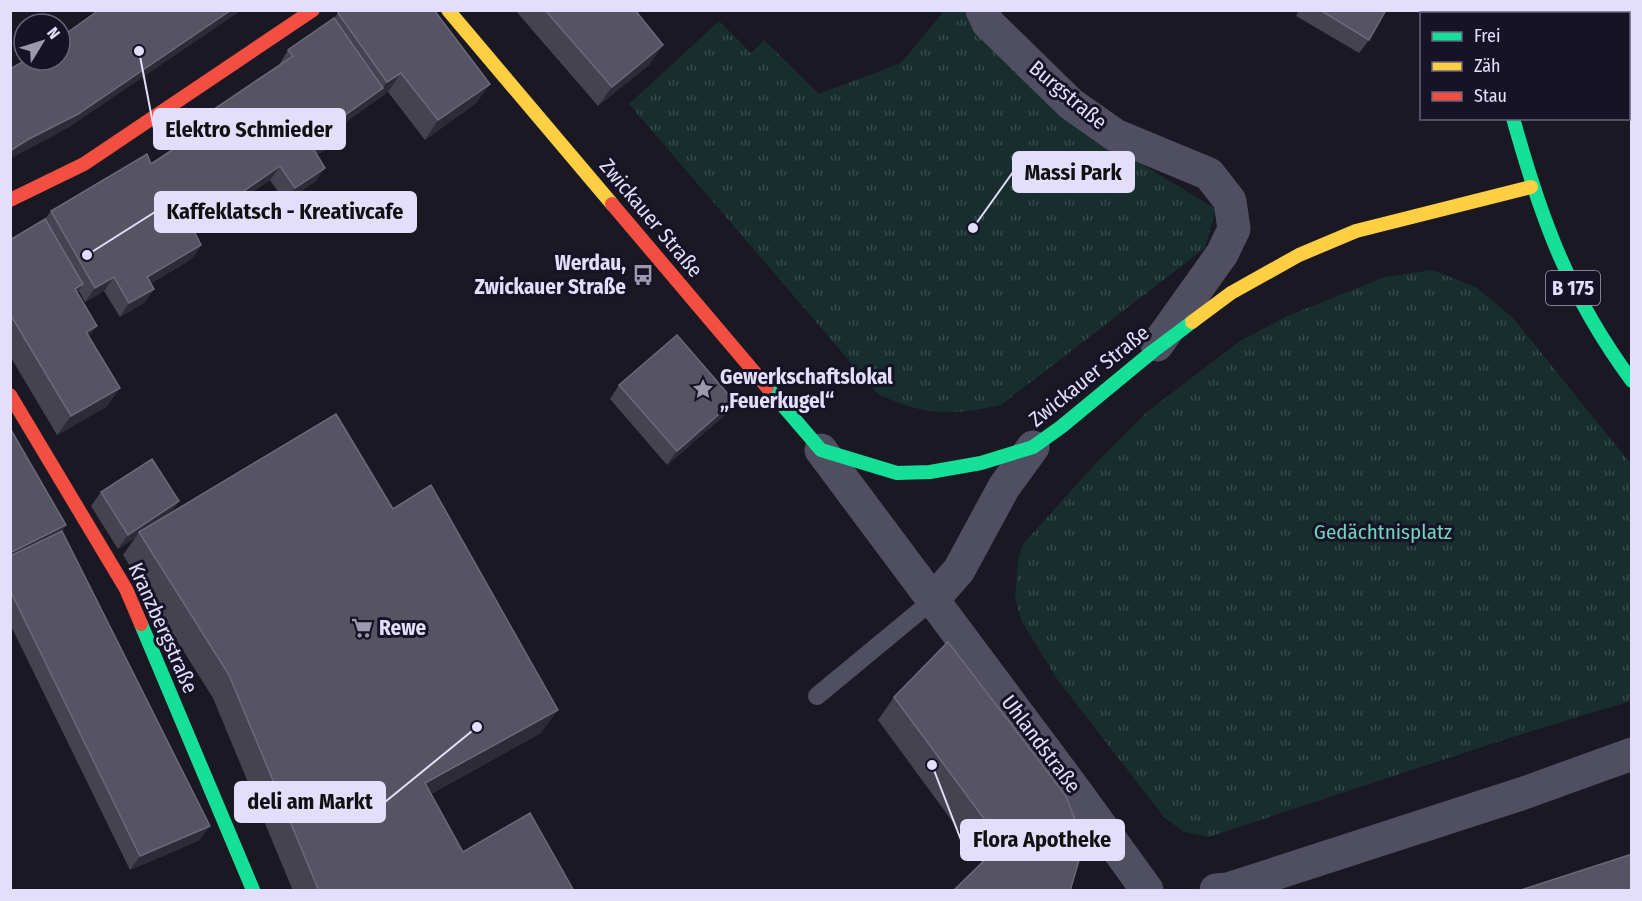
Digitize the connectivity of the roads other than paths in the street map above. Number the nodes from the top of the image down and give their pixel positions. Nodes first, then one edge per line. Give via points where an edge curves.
1 (313, 10) edge
2 (448, 10) edge
3 (982, 10) edge
4 (1514, 120) edge
5 (1531, 187) junction
6 (10, 200) edge
7 (1152, 352) junction
8 (1632, 381) edge
9 (10, 394) edge
10 (1033, 447) junction
11 (821, 450) junction
12 (933, 600) junction
13 (817, 696) dead end
14 (1632, 754) edge
15 (253, 891) edge
16 (1146, 891) edge
17 (1216, 891) edge

1 - 6 street via 84,164
2 - 11 street, Zwickauer Straße
3 - 7 street, Burgstraße via 988,23 1071,104 1115,135 1209,174 1230,201 1234,229 1222,254
4 - 5 street, B 175
5 - 7 street, Zwickauer Straße via 1356,231 1299,255 1231,293
5 - 8 street, B 175 via 1554,252 1594,329
7 - 10 street, Zwickauer Straße
9 - 15 street, Kranzbergstraße via 126,589
10 - 11 street, Zwickauer Straße via 981,463 897,473
10 - 12 street via 1004,487 959,570
11 - 12 street, Uhlandstraße
12 - 13 lane
12 - 16 street, Uhlandstraße
14 - 17 street via 1521,794

